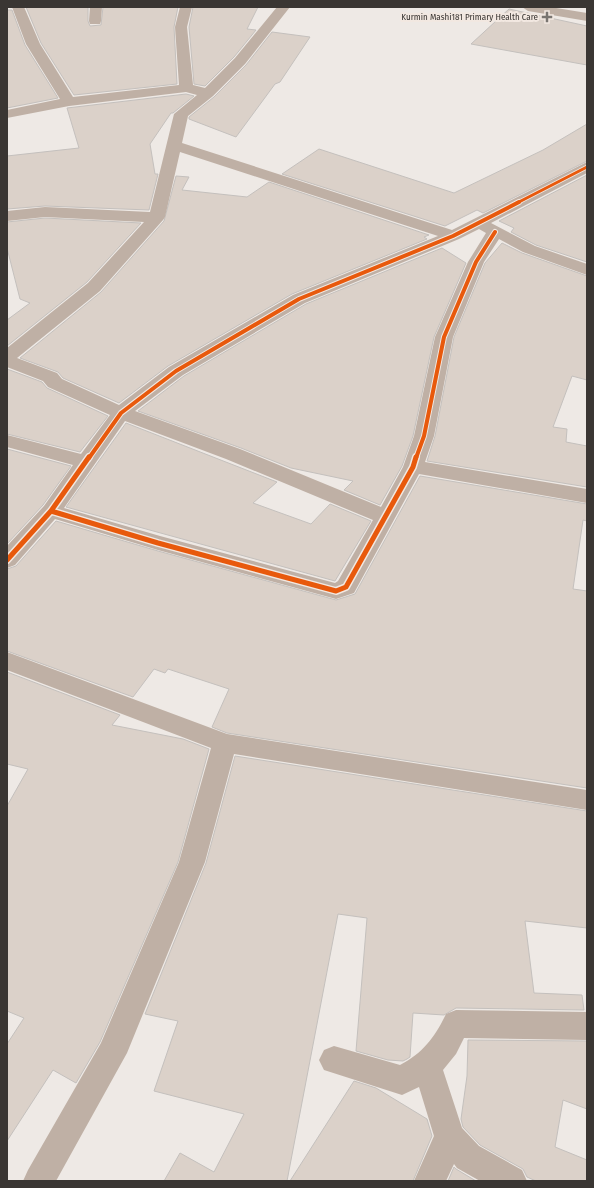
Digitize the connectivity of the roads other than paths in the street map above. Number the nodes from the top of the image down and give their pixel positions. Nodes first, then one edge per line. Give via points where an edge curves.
1 (18, 7) edge
2 (96, 7) edge
3 (186, 7) edge
4 (284, 7) edge
5 (528, 7) edge
6 (587, 17) edge
7 (95, 21) dead end
8 (186, 88) junction
9 (208, 93) junction
10 (69, 102) junction
11 (7, 114) edge
12 (174, 145) junction
13 (587, 167) edge
14 (7, 216) edge
15 (157, 217) junction
16 (479, 223) junction
17 (495, 232) junction
18 (453, 236) junction
19 (587, 270) edge
20 (7, 353) edge
21 (7, 361) edge
22 (121, 413) junction
23 (7, 441) edge
24 (86, 462) junction
25 (413, 467) junction
26 (587, 496) edge
27 (51, 511) junction
28 (384, 516) junction
29 (7, 560) edge
30 (7, 661) edge
31 (225, 743) junction
32 (587, 800) edge
33 (587, 1026) edge
34 (334, 1060) dead end
35 (427, 1067) junction
36 (450, 1137) junction
37 (39, 1181) edge
38 (430, 1181) edge
39 (511, 1181) edge

1 - 10 street via 33,44
2 - 7 street
3 - 8 street via 181,27
4 - 9 street via 240,61
5 - 6 street
8 - 9 street
8 - 10 street
9 - 12 street via 181,114
10 - 11 street
12 - 15 street
12 - 18 street
13 - 16 street
14 - 15 street via 46,212
15 - 20 street via 94,287 10,355
16 - 17 street
16 - 18 street
17 - 19 street via 529,249
17 - 25 street via 476,262 444,337 424,436
18 - 22 street via 299,299 176,371
21 - 22 street via 50,377 55,383
22 - 24 street
22 - 28 street via 233,454
23 - 24 street
24 - 27 street
25 - 26 street
25 - 28 street
27 - 28 street via 336,591 346,586
27 - 29 street
30 - 31 street
31 - 32 street
31 - 37 street via 192,862 115,1046
33 - 35 street via 456,1024 446,1046
34 - 35 street via 402,1080
35 - 36 street
36 - 38 street
36 - 39 street via 468,1157

